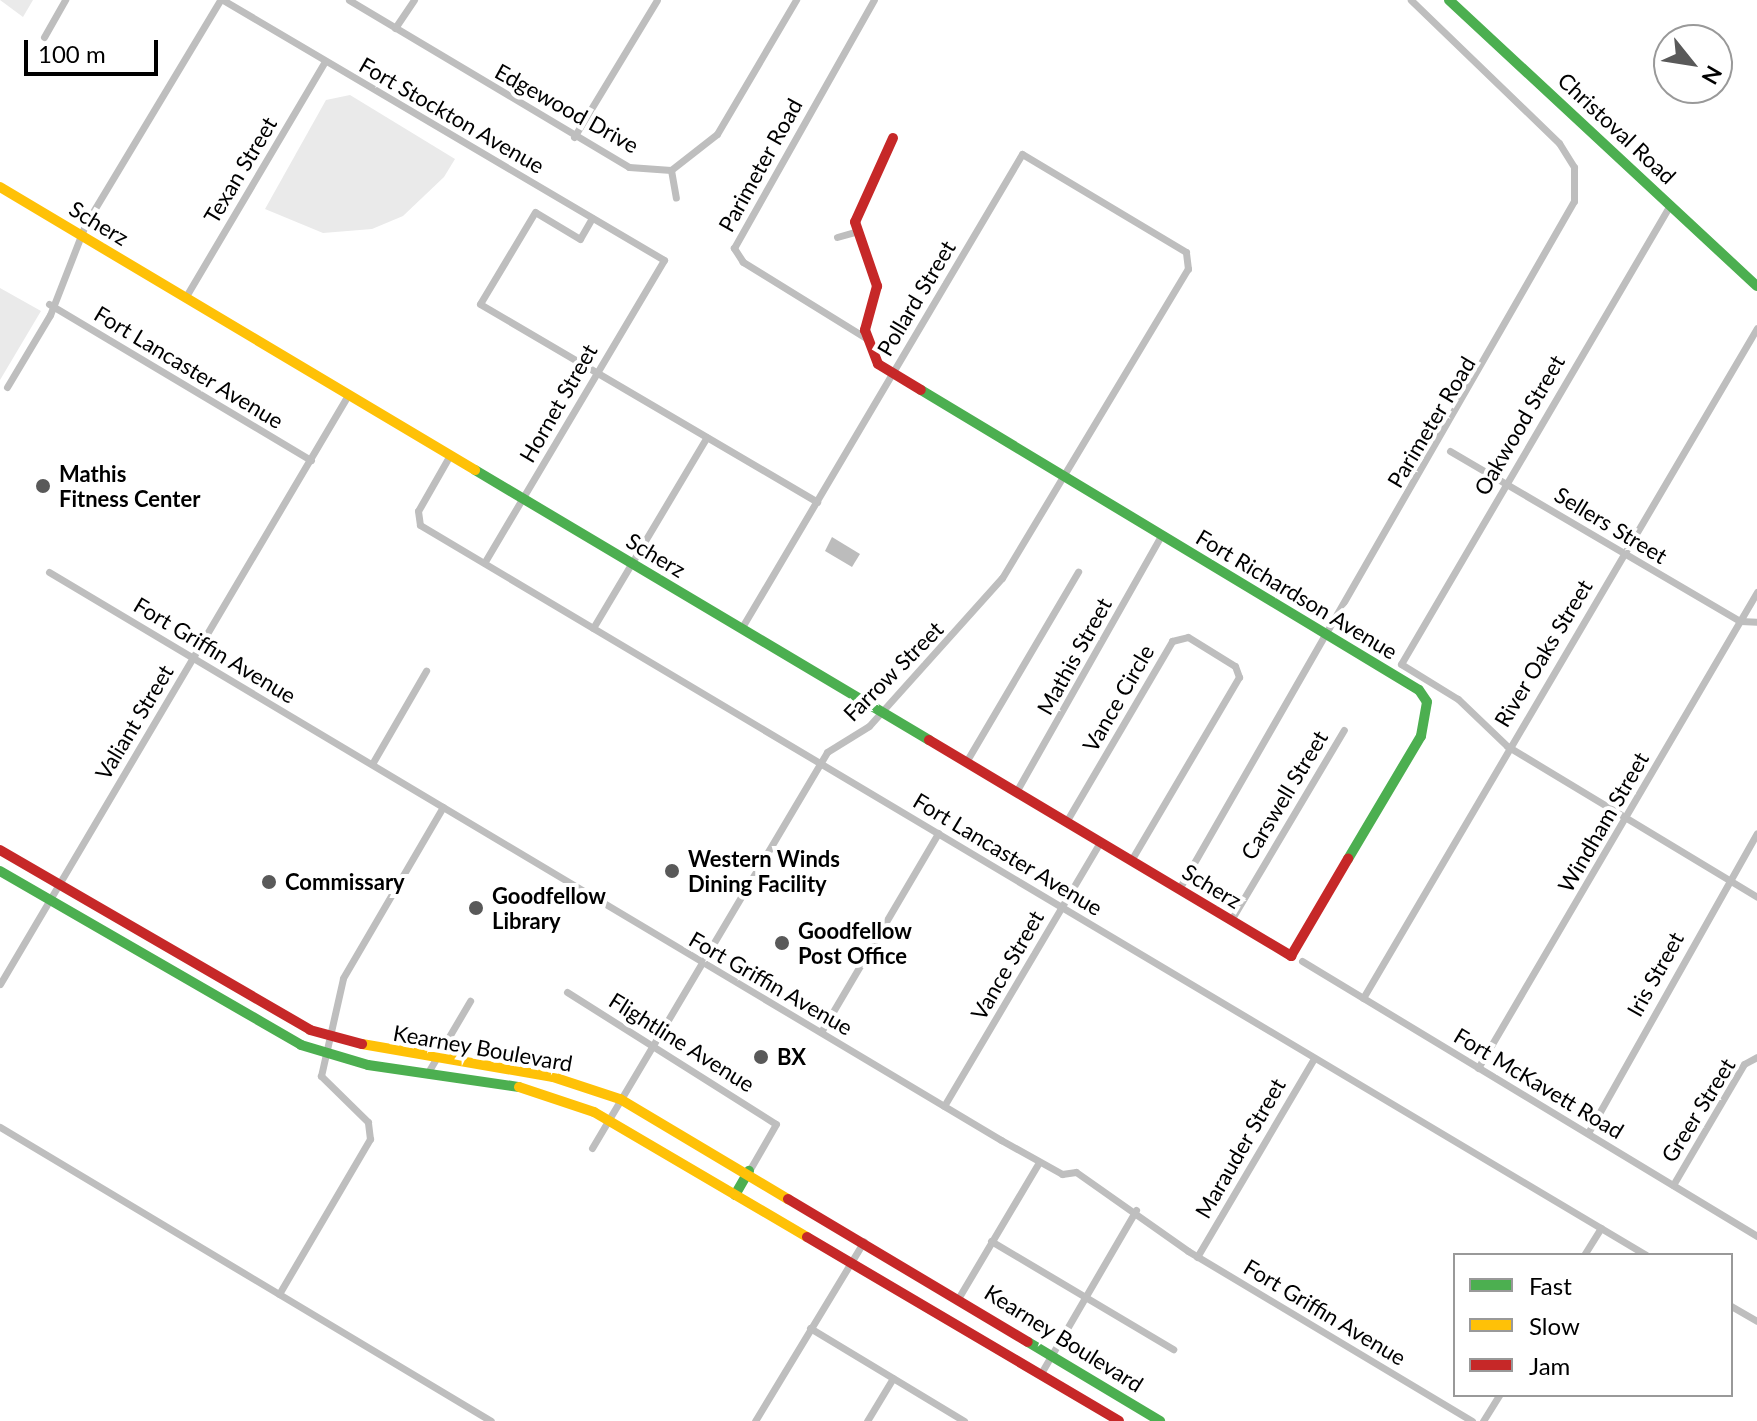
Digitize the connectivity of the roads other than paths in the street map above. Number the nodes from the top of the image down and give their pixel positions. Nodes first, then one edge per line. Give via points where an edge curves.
1 (65, 0) edge
2 (222, 0) edge
3 (349, 0) edge
4 (414, 0) edge
5 (657, 0) edge
6 (796, 0) edge
7 (874, 0) edge
8 (1411, 0) edge
9 (1449, 0) edge
10 (395, 28) junction
11 (44, 37) dead end
12 (325, 61) junction
13 (574, 137) junction
14 (893, 138) dead end
15 (671, 170) junction
16 (0, 187) edge
17 (676, 198) dead end
18 (1670, 205) junction
19 (592, 218) junction
20 (854, 232) junction
21 (83, 237) junction
22 (837, 237) dead end
23 (1188, 256) joint
24 (664, 260) joint
25 (1757, 286) edge
26 (185, 298) junction
27 (49, 304) junction
28 (1757, 328) edge
29 (866, 338) junction
30 (597, 371) junction
31 (891, 375) junction
32 (7, 387) dead end
33 (348, 395) junction
34 (707, 437) junction
35 (1450, 451) dead end
36 (450, 455) junction
37 (311, 460) junction
38 (1063, 477) junction
39 (1505, 484) junction
40 (523, 498) junction
41 (817, 502) junction
42 (1161, 536) junction
43 (1626, 553) junction
44 (484, 563) junction
45 (631, 563) junction
46 (49, 572) dead end
47 (1078, 572) dead end
48 (1757, 592) edge
49 (1740, 621) junction
50 (1757, 622) edge
51 (593, 628) junction
52 (741, 629) junction
53 (1327, 634) junction
54 (194, 659) junction
55 (426, 671) dead end
56 (880, 711) junction
57 (1344, 730) dead end
58 (1507, 746) junction
59 (966, 762) junction
60 (820, 763) junction
61 (372, 764) junction
62 (1016, 792) junction
63 (443, 807) junction
64 (1627, 818) junction
65 (1066, 822) junction
66 (938, 833) junction
67 (1757, 833) edge
68 (1100, 842) junction
69 (0, 850) edge
70 (1131, 860) junction
71 (0, 871) edge
72 (1727, 880) junction
73 (58, 885) junction
74 (1179, 889) junction
75 (1757, 897) edge
76 (49, 900) junction
77 (1062, 906) junction
78 (1231, 920) junction
79 (1291, 956) joint
80 (1302, 961) dead end
81 (701, 963) junction
82 (0, 984) edge
83 (567, 992) dead end
84 (1363, 998) junction
85 (470, 1001) dead end
86 (821, 1032) junction
87 (333, 1038) junction
88 (654, 1043) junction
89 (326, 1054) junction
90 (1757, 1057) edge
91 (1314, 1058) junction
92 (435, 1059) junction
93 (1478, 1068) junction
94 (427, 1074) junction
95 (620, 1099) junction
96 (944, 1106) junction
97 (608, 1120) junction
98 (0, 1127) edge
99 (1588, 1133) junction
100 (592, 1148) dead end
101 (1039, 1162) junction
102 (749, 1171) junction
103 (1673, 1185) junction
104 (735, 1195) junction
105 (1136, 1210) junction
106 (1601, 1228) junction
107 (1757, 1236) edge
108 (865, 1240) junction
109 (991, 1241) junction
110 (1585, 1253) edge
111 (1643, 1253) edge
112 (1197, 1257) junction
113 (850, 1264) junction
114 (279, 1294) junction
115 (959, 1297) junction
116 (1086, 1297) junction
117 (1733, 1307) edge
118 (1757, 1321) edge
119 (810, 1328) junction
120 (1173, 1349) dead end
121 (1053, 1353) junction
122 (1040, 1375) junction
123 (893, 1378) junction
124 (1498, 1397) edge
125 (491, 1421) edge
126 (755, 1421) edge
127 (867, 1421) edge
128 (964, 1421) edge
129 (1119, 1421) edge
130 (1160, 1421) edge
131 (1472, 1421) edge
132 (1483, 1421) edge

1 - 11 street
2 - 12 street, Fort Stockton Avenue
2 - 21 street
3 - 10 street, Edgewood Drive
4 - 10 street
5 - 13 street
6 - 15 street via 717,134
7 - 29 street, Parimeter Road via 734,248 743,262
8 - 53 street, Parimeter Road via 1559,143 1577,189 1532,286
9 - 18 street, Christoval Road
10 - 13 street, Edgewood Drive
12 - 19 street, Fort Stockton Avenue
12 - 26 street, Texan Street
13 - 15 street, Edgewood Drive via 629,167
14 - 20 street via 863,190
15 - 17 street
16 - 21 street, Scherz
18 - 25 street, Christoval Road
18 - 39 street, Oakwood Street
19 - 24 street, Fort Stockton Avenue
19 - 30 street via 580,239 535,212 480,304
20 - 22 street
20 - 29 street via 877,286
21 - 26 street, Scherz
21 - 27 street
23 - 31 street, Pollard Street via 1022,154
23 - 38 street, Farrow Street via 1188,269
24 - 30 street, Hornet Street
26 - 33 street, Scherz
27 - 32 street
27 - 37 street, Fort Lancaster Avenue
28 - 43 street, River Oaks Street
29 - 31 street
30 - 34 street
30 - 40 street, Hornet Street
31 - 38 street, Fort Richardson Avenue
31 - 41 street, Pollard Street
33 - 36 street, Scherz
33 - 37 street, Valiant Street
34 - 41 street
34 - 45 street
35 - 39 street, Sellers Street
36 - 40 street, Scherz
36 - 44 street, Fort Lancaster Avenue via 417,521
37 - 54 street, Valiant Street
38 - 42 street, Fort Richardson Avenue
38 - 56 street, Farrow Street via 988,596
39 - 43 street, Sellers Street
39 - 58 street, Oakwood Street via 1401,664 1458,699
40 - 44 street, Hornet Street
40 - 45 street, Scherz
41 - 52 street, Pollard Street
42 - 53 street, Fort Richardson Avenue
42 - 62 street, Mathis Street
43 - 49 street, Sellers Street
43 - 58 street, River Oaks Street
44 - 51 street, Fort Lancaster Avenue
45 - 51 street
45 - 52 street, Scherz
46 - 54 street, Fort Griffin Avenue
47 - 59 street
48 - 49 street, Windham Street
49 - 50 street, Sellers Street
49 - 64 street, Windham Street
51 - 60 street, Fort Lancaster Avenue
52 - 56 street, Scherz
53 - 74 street, Parimeter Road
53 - 79 street, Fort Richardson Avenue via 1419,690 1428,719
54 - 61 street, Fort Griffin Avenue
54 - 73 street, Valiant Street
55 - 61 street
56 - 59 street, Scherz
56 - 60 street, Farrow Street
57 - 78 street, Carswell Street
58 - 64 street
58 - 84 street, River Oaks Street
59 - 62 street, Scherz
60 - 66 street, Fort Lancaster Avenue
60 - 81 street, Farrow Street
61 - 63 street, Fort Griffin Avenue
62 - 65 street, Scherz
63 - 81 street, Fort Griffin Avenue
63 - 87 street via 345,972
64 - 72 street
64 - 93 street, Windham Street
65 - 68 street, Scherz
65 - 70 street, Vance Circle via 1172,641 1188,637 1235,666 1239,677
66 - 77 street, Fort Lancaster Avenue
66 - 86 street
67 - 72 street, Iris Street
68 - 70 street, Scherz
68 - 77 street, Vance Street
69 - 73 street, Kearney Boulevard
70 - 74 street, Scherz
71 - 76 street, Kearney Boulevard
72 - 75 street
72 - 99 street, Iris Street
73 - 76 street, Valiant Street
73 - 87 street, Kearney Boulevard via 267,1010
74 - 78 street, Scherz
76 - 82 street, Valiant Street
76 - 89 street, Kearney Boulevard via 258,1025
77 - 91 street, Fort Lancaster Avenue
77 - 96 street, Vance Street
78 - 79 street, Scherz
80 - 84 street, Fort McKavett Road
81 - 86 street, Fort Griffin Avenue
81 - 88 street, Farrow Street
83 - 88 street, Flightline Avenue
84 - 93 street, Fort McKavett Road
85 - 92 street
86 - 96 street, Fort Griffin Avenue
87 - 89 street
87 - 92 street, Kearney Boulevard
88 - 95 street, Farrow Street
88 - 102 street, Flightline Avenue via 776,1124
89 - 94 street, Kearney Boulevard
89 - 114 street via 322,1081 368,1122 370,1139
90 - 103 street, Greer Street via 1744,1064
91 - 106 street, Fort Lancaster Avenue
91 - 112 street, Marauder Street
92 - 94 street
92 - 95 street, Kearney Boulevard via 553,1077
93 - 99 street, Fort McKavett Road
94 - 97 street, Kearney Boulevard via 529,1089
95 - 97 street, Farrow Street
95 - 102 street, Kearney Boulevard
96 - 101 street, Fort Griffin Avenue
97 - 100 street, Farrow Street
97 - 104 street, Kearney Boulevard
98 - 114 street
99 - 103 street, Fort McKavett Road
101 - 105 street, Fort Griffin Avenue via 1062,1174 1076,1172
101 - 109 street
102 - 104 street
102 - 108 street, Kearney Boulevard
103 - 107 street, Fort McKavett Road
104 - 113 street, Kearney Boulevard
105 - 112 street, Fort Griffin Avenue
105 - 116 street
106 - 110 street
106 - 111 street, Fort Lancaster Avenue
108 - 113 street
108 - 115 street, Kearney Boulevard
109 - 115 street
109 - 116 street
112 - 131 street, Fort Griffin Avenue
113 - 119 street
113 - 122 street, Kearney Boulevard
114 - 125 street
115 - 121 street, Kearney Boulevard
116 - 120 street
116 - 121 street
117 - 118 street
119 - 123 street
119 - 126 street
121 - 122 street
121 - 130 street, Kearney Boulevard
122 - 129 street, Kearney Boulevard
123 - 127 street
123 - 128 street
124 - 132 street

